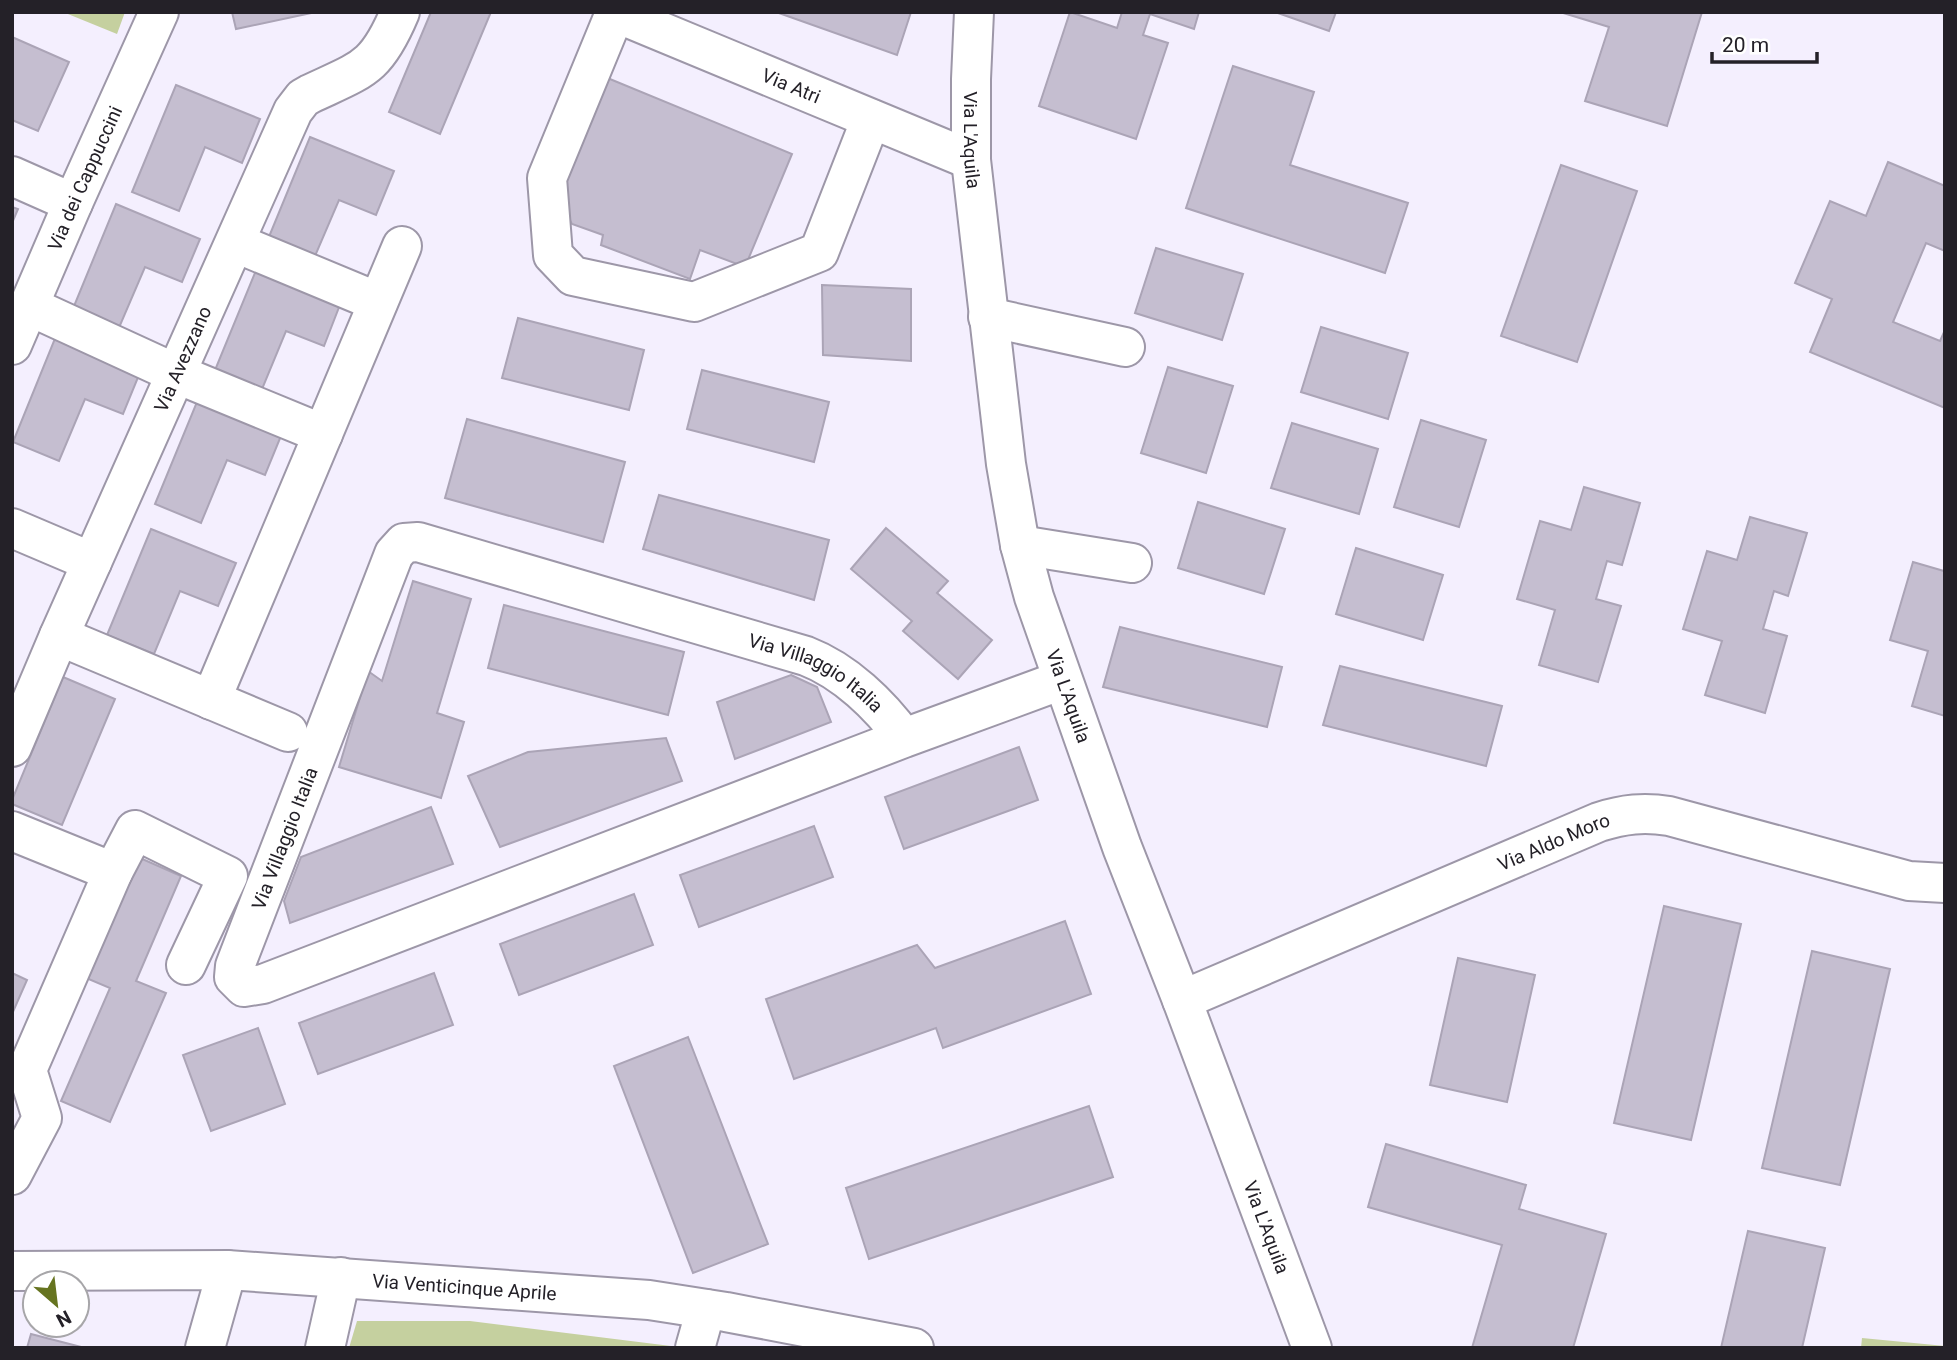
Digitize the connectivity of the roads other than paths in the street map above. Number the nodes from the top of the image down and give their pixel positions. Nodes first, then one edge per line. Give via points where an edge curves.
1 (159, 12) edge
2 (400, 12) edge
3 (615, 12) edge
4 (974, 12) edge
5 (871, 119) junction
6 (971, 160) junction
7 (12, 176) edge
8 (73, 203) junction
9 (236, 243) junction
10 (402, 246) dead end
11 (378, 302) junction
12 (29, 306) junction
13 (988, 317) junction
14 (12, 345) edge
15 (1125, 347) dead end
16 (177, 374) junction
17 (323, 435) junction
18 (12, 528) edge
19 (1020, 545) junction
20 (92, 562) junction
21 (1132, 563) dead end
22 (59, 636) junction
23 (1062, 680) junction
24 (211, 700) junction
25 (288, 732) dead end
26 (904, 738) junction
27 (12, 747) edge
28 (12, 831) edge
29 (113, 872) junction
30 (1945, 883) edge
31 (186, 965) dead end
32 (1182, 1000) junction
33 (12, 1175) edge
34 (12, 1270) edge
35 (227, 1270) junction
36 (341, 1277) junction
37 (706, 1309) junction
38 (205, 1348) edge
39 (325, 1348) edge
40 (695, 1348) edge
41 (914, 1348) edge
42 (1312, 1348) edge

1 - 8 street, Via dei Cappuccini
2 - 9 street, Via Avezzano via 385,45 370,63 298,104
3 - 5 street, Via Atri
3 - 5 street via 547,178 553,255 573,276 694,302 819,251
4 - 6 street, Via L'Aquila
5 - 6 street, Via Atri
6 - 13 street, Via L'Aquila
7 - 8 street
8 - 12 street, Via dei Cappuccini
9 - 11 street
9 - 16 street, Via Avezzano
10 - 11 street
11 - 17 street
12 - 14 street, Via dei Cappuccini
12 - 16 street
13 - 15 street
13 - 19 street, Via L'Aquila
16 - 17 street
16 - 20 street, Via Avezzano
17 - 24 street
18 - 20 street
19 - 21 street
19 - 23 street, Via L'Aquila
20 - 22 street, Via Avezzano
22 - 24 street
22 - 27 street, Via Avezzano
23 - 26 street, Via Villaggio Italia
23 - 32 street, Via L'Aquila
24 - 25 street
26 - 26 street, Via Villaggio Italia via 877,706 835,671 806,656 418,542 404,543 394,554 234,977 244,987 263,984
28 - 29 street
29 - 31 street via 135,830 228,876
29 - 33 street via 27,1070 42,1118
30 - 32 street, Via Aldo Moro via 1909,881 1669,816 1625,814
32 - 42 street, Via L'Aquila
34 - 35 street, Via Venticinque Aprile
35 - 36 street, Via Venticinque Aprile
35 - 38 street
36 - 37 street, Via Venticinque Aprile via 649,1300
36 - 39 street
37 - 40 street
37 - 41 street, Via Venticinque Aprile

